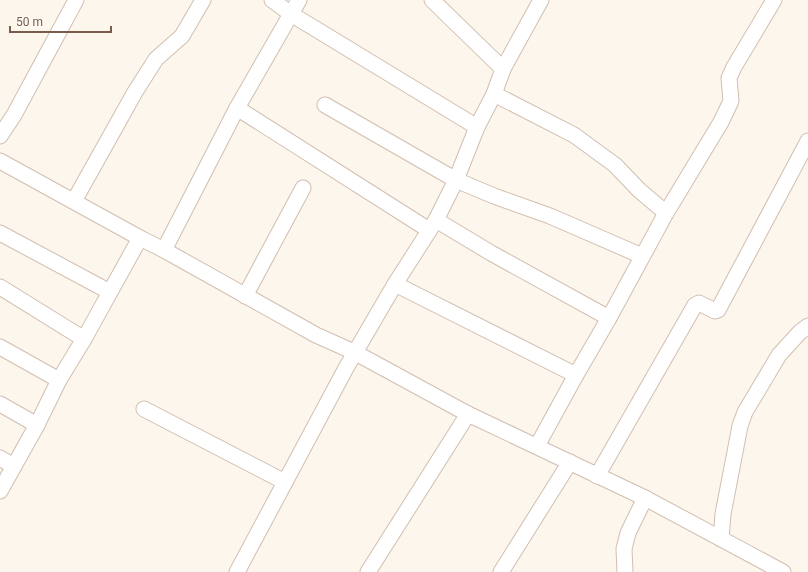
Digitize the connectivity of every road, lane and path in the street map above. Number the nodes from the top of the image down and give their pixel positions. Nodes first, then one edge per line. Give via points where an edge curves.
1 (76, 0) edge
2 (203, 0) edge
3 (272, 0) edge
4 (299, 0) edge
5 (432, 0) edge
6 (541, 0) edge
7 (774, 0) edge
8 (291, 14) junction
9 (503, 69) junction
10 (494, 94) junction
11 (325, 105) dead end
12 (236, 108) junction
13 (477, 127) junction
14 (0, 136) edge
15 (808, 141) edge
16 (0, 161) edge
17 (456, 180) junction
18 (303, 188) dead end
19 (74, 201) junction
20 (666, 212) junction
21 (432, 225) junction
22 (0, 233) edge
23 (140, 238) junction
24 (164, 250) junction
25 (642, 256) junction
26 (395, 284) junction
27 (0, 287) edge
28 (110, 292) junction
29 (245, 296) junction
30 (609, 318) junction
31 (808, 326) edge
32 (84, 339) junction
33 (0, 347) edge
34 (354, 352) junction
35 (576, 375) junction
36 (59, 380) junction
37 (0, 404) edge
38 (144, 409) dead end
39 (468, 414) junction
40 (37, 425) junction
41 (537, 446) junction
42 (0, 458) edge
43 (570, 462) junction
44 (13, 466) junction
45 (598, 476) junction
46 (285, 482) junction
47 (0, 491) edge
48 (645, 498) junction
49 (720, 539) junction
50 (237, 572) edge
51 (368, 572) edge
52 (501, 572) edge
53 (625, 572) edge
54 (783, 572) edge

1 - 14 street
2 - 19 street via 182,36 156,59
3 - 8 street
4 - 8 street
5 - 9 street
6 - 9 street
7 - 20 street via 729,78 731,101 721,122
8 - 12 street
8 - 13 street
9 - 10 street
10 - 13 street
10 - 20 street via 574,135 615,165 639,190
11 - 17 street
12 - 21 street
12 - 24 street
13 - 17 street
15 - 45 street via 718,310 699,303 694,305
16 - 19 street
17 - 21 street
17 - 25 street via 550,216
18 - 29 street
19 - 23 street
20 - 25 street
21 - 26 street
21 - 30 street via 491,253
22 - 28 street
23 - 24 street
23 - 28 street
24 - 29 street
25 - 30 street
26 - 34 street
26 - 35 street
27 - 32 street
28 - 32 street
29 - 34 street via 316,335
30 - 35 street
31 - 49 street via 779,355 745,412 740,426
32 - 36 street
33 - 36 street
34 - 39 street
34 - 46 street
35 - 41 street
36 - 40 street
37 - 40 street
38 - 46 street
39 - 41 street
39 - 51 street
40 - 44 street
41 - 43 street
42 - 44 street
43 - 45 street
43 - 52 street
44 - 47 street
45 - 48 street
46 - 50 street
48 - 49 street
48 - 53 street via 628,533 624,550
49 - 54 street

